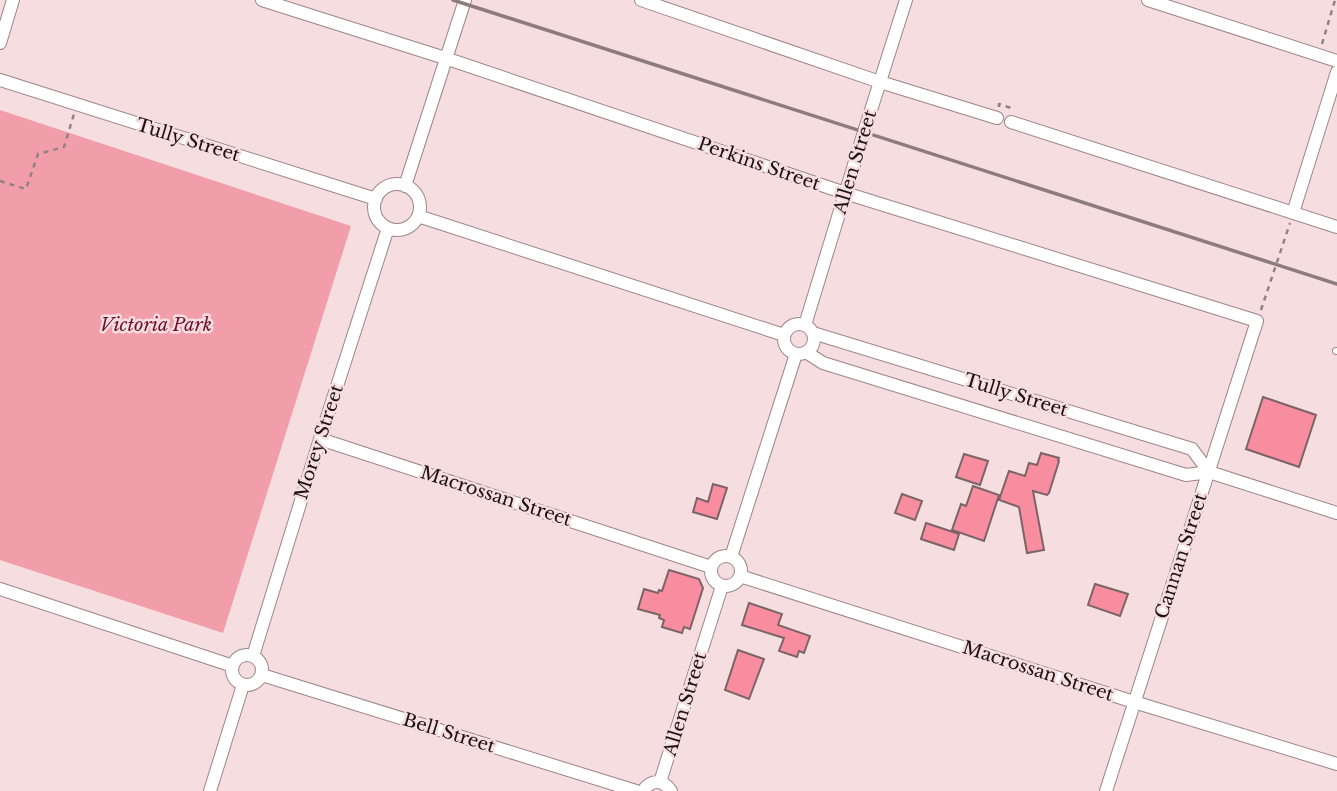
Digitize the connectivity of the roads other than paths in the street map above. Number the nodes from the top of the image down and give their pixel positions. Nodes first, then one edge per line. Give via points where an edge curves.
1 (13, 0) edge
2 (262, 0) edge
3 (465, 0) edge
4 (640, 0) edge
5 (906, 0) edge
6 (1148, 0) edge
7 (0, 43) edge
8 (445, 58) junction
9 (1337, 61) edge
10 (1337, 72) edge
11 (0, 80) edge
12 (880, 82) junction
13 (996, 118) dead end
14 (1011, 122) dead end
15 (405, 186) junction
16 (845, 193) junction
17 (376, 199) junction
18 (1293, 213) junction
19 (418, 216) junction
20 (1337, 227) edge
21 (388, 229) junction
22 (1257, 321) joint
23 (809, 329) junction
24 (784, 335) junction
25 (801, 353) junction
26 (320, 439) junction
27 (1209, 471) junction
28 (1337, 513) edge
29 (731, 557) junction
30 (711, 567) junction
31 (740, 576) junction
32 (722, 586) junction
33 (0, 589) edge
34 (253, 656) junction
35 (233, 666) junction
36 (261, 675) junction
37 (243, 685) junction
38 (1134, 702) junction
39 (1337, 764) edge
40 (660, 782) junction
41 (210, 791) edge
42 (636, 791) edge
43 (643, 791) edge
44 (671, 791) edge
45 (1106, 791) edge

1 - 7 street
2 - 8 street, Perkins Street
3 - 8 street
4 - 12 street
5 - 12 street, Allen Street
6 - 9 street
8 - 15 street
8 - 16 street, Perkins Street
10 - 18 street
11 - 17 street, Tully Street
12 - 13 street
12 - 16 street, Allen Street
14 - 18 street
15 - 17 street via 391,185
15 - 19 street via 416,195
16 - 22 street, Perkins Street
16 - 23 street, Allen Street
17 - 21 street via 377,219
18 - 20 street
19 - 21 street via 409,227
19 - 24 street
21 - 26 street, Morey Street
22 - 27 street, Cannan Street
23 - 24 street via 792,325
23 - 25 street via 813,344
23 - 27 street, Tully Street via 1192,449
24 - 25 street via 789,350
25 - 27 street, Tully Street via 1186,475
25 - 29 street
26 - 30 street, Macrossan Street
26 - 34 street, Morey Street
27 - 28 street, Tully Street
27 - 38 street, Cannan Street
29 - 30 street via 719,557
29 - 31 street via 740,565
30 - 32 street via 713,579
31 - 32 street
31 - 38 street, Macrossan Street
32 - 40 street, Allen Street
33 - 35 street
34 - 35 street via 241,656
34 - 36 street via 261,664
35 - 37 street via 234,677
36 - 37 street via 254,683
36 - 42 street, Bell Street
37 - 41 street
38 - 39 street, Macrossan Street
38 - 45 street, Cannan Street
40 - 43 street via 650,783
40 - 44 street

